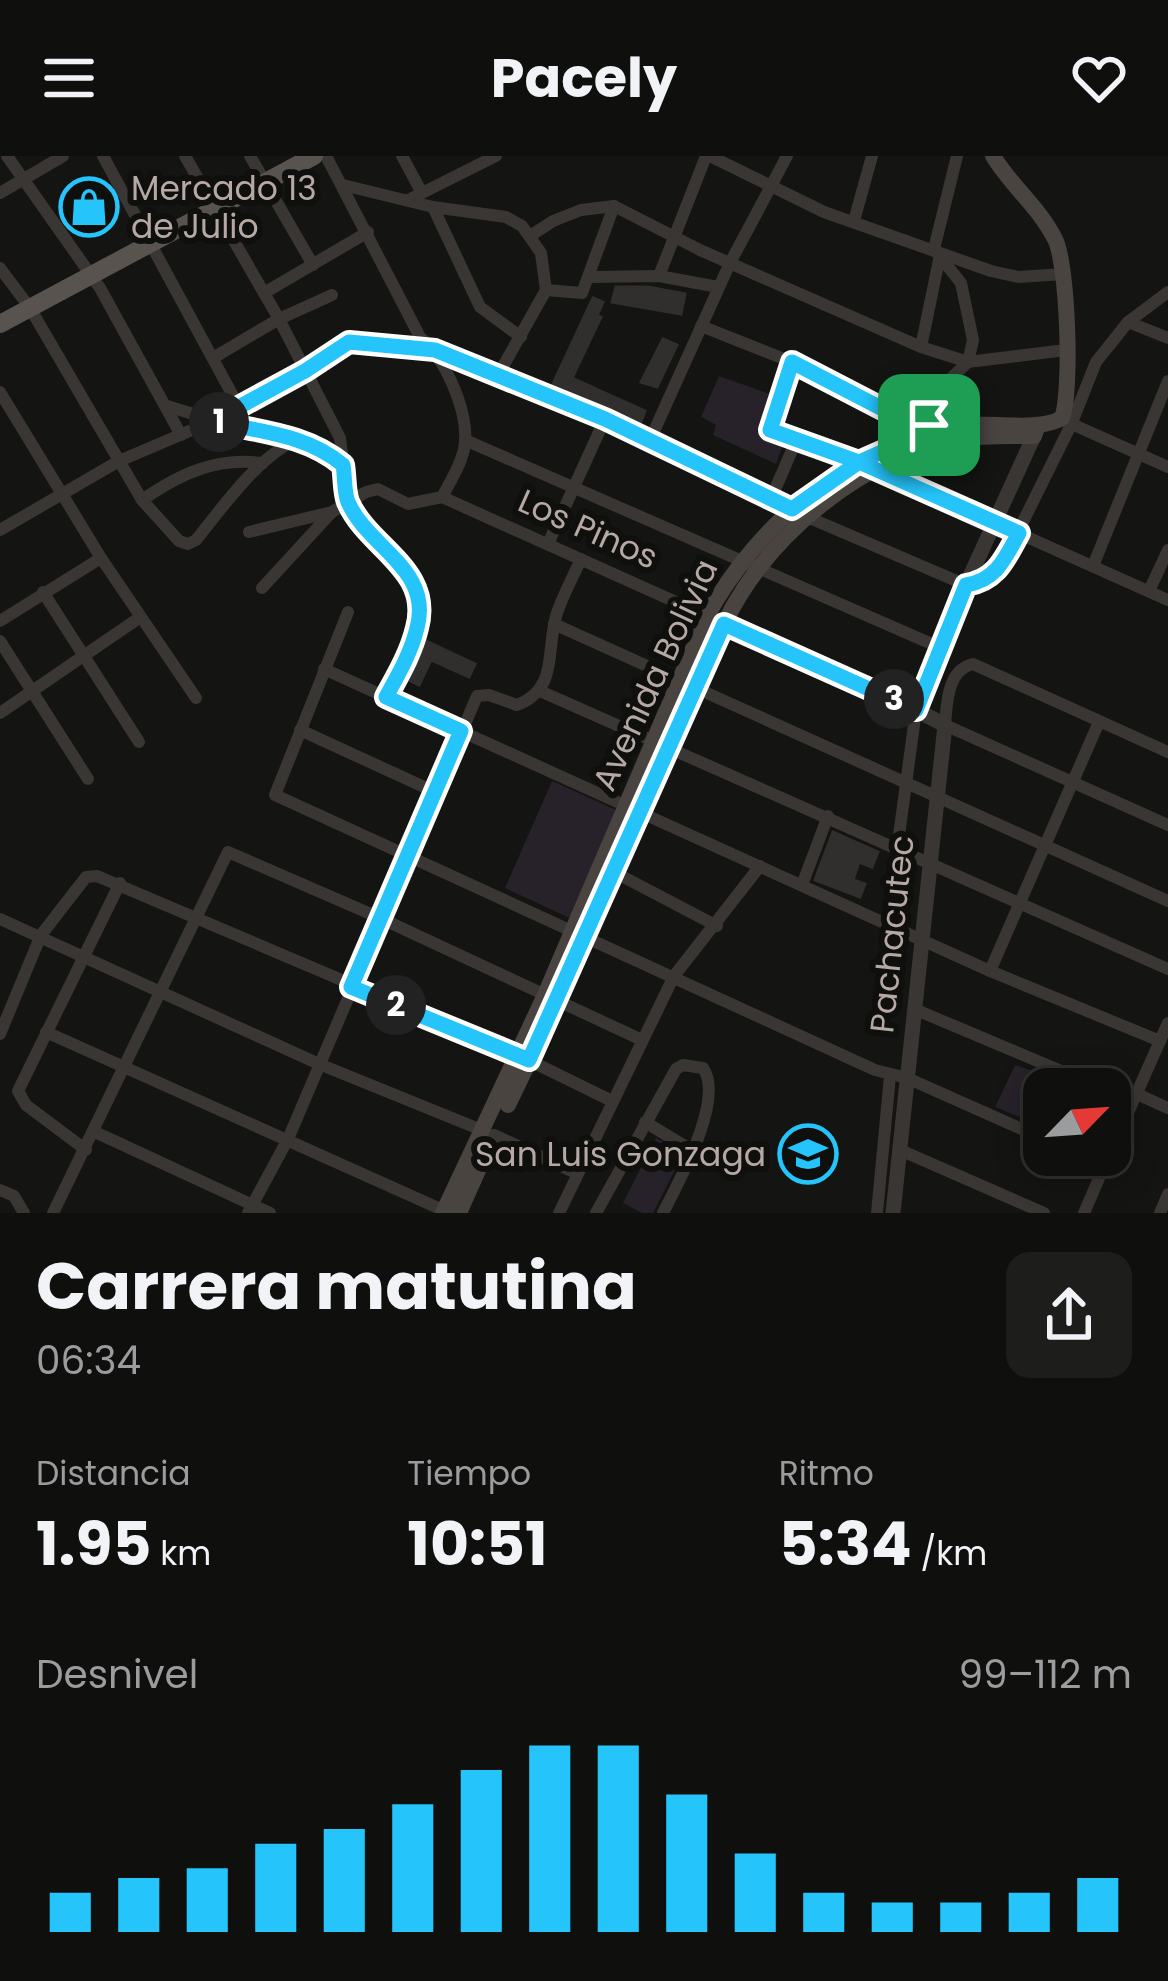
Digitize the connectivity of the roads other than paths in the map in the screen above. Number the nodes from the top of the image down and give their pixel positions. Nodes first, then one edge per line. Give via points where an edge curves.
1 (7, 156) edge
2 (63, 156) edge
3 (103, 156) edge
4 (185, 156) edge
5 (250, 156) edge
6 (314, 156) edge
7 (326, 156) edge
8 (402, 156) edge
9 (496, 156) edge
10 (708, 156) edge
11 (788, 156) edge
12 (872, 156) edge
13 (957, 156) edge
14 (993, 156) edge
15 (22, 178) junction
16 (266, 181) junction
17 (343, 185) junction
18 (770, 188) junction
19 (0, 193) edge
20 (415, 196) junction
21 (614, 206) junction
22 (433, 207) junction
23 (215, 209) junction
24 (854, 221) junction
25 (368, 232) junction
26 (530, 236) junction
27 (673, 236) junction
28 (151, 242) junction
29 (936, 254) junction
30 (730, 263) junction
31 (313, 265) junction
32 (0, 268) edge
33 (1064, 274) junction
34 (90, 275) junction
35 (659, 276) junction
36 (589, 277) junction
37 (718, 287) junction
38 (546, 290) junction
39 (1168, 292) edge
40 (264, 293) junction
41 (332, 295) dead end
42 (30, 308) junction
43 (279, 320) junction
44 (1129, 322) junction
45 (0, 324) edge
46 (701, 326) junction
47 (521, 337) junction
48 (1168, 338) edge
49 (921, 347) junction
50 (435, 350) junction
51 (1066, 350) junction
52 (212, 358) junction
53 (792, 362) junction
54 (968, 362) junction
55 (305, 371) junction
56 (497, 377) junction
57 (1168, 381) edge
58 (0, 392) edge
59 (167, 406) junction
60 (239, 407) junction
61 (605, 419) junction
62 (213, 421) junction
63 (1067, 422) junction
64 (930, 427) junction
65 (1036, 431) junction
66 (181, 435) junction
67 (298, 438) junction
68 (465, 440) junction
69 (650, 440) junction
70 (796, 441) junction
71 (1138, 454) junction
72 (119, 461) junction
73 (859, 462) junction
74 (263, 463) junction
75 (343, 465) junction
76 (1168, 467) edge
77 (877, 470) junction
78 (574, 487) junction
79 (60, 494) junction
80 (442, 497) junction
81 (142, 500) junction
82 (348, 501) junction
83 (770, 501) junction
84 (332, 512) junction
85 (800, 512) junction
86 (995, 523) junction
87 (0, 530) edge
88 (249, 532) dead end
89 (1019, 533) junction
90 (548, 544) junction
91 (1168, 550) edge
92 (100, 558) junction
93 (581, 559) junction
94 (751, 564) junction
95 (1093, 566) junction
96 (966, 585) junction
97 (262, 588) dead end
98 (1149, 591) junction
99 (43, 592) junction
100 (1168, 600) edge
101 (348, 612) dead end
102 (139, 618) junction
103 (716, 620) junction
104 (0, 621) edge
105 (554, 624) junction
106 (0, 641) edge
107 (941, 648) junction
108 (86, 654) junction
109 (324, 669) junction
110 (688, 682) junction
111 (30, 691) junction
112 (540, 691) junction
113 (386, 697) junction
114 (196, 698) dead end
115 (916, 710) junction
116 (0, 712) edge
117 (1099, 722) junction
118 (945, 725) junction
119 (300, 730) junction
120 (461, 731) junction
121 (139, 742) dead end
122 (661, 746) junction
123 (1168, 752) edge
124 (88, 779) dead end
125 (906, 782) junction
126 (1072, 783) junction
127 (435, 792) junction
128 (936, 795) junction
129 (634, 808) junction
130 (828, 816) junction
131 (1168, 825) edge
132 (1044, 846) junction
133 (897, 850) junction
134 (408, 855) junction
135 (929, 865) junction
136 (760, 866) junction
137 (607, 868) junction
138 (120, 883) junction
139 (802, 885) junction
140 (1168, 901) edge
141 (1021, 904) junction
142 (196, 916) junction
143 (380, 917) junction
144 (2, 920) edge
145 (717, 926) junction
146 (580, 932) junction
147 (41, 935) junction
148 (922, 940) junction
149 (86, 956) junction
150 (1168, 969) edge
151 (990, 970) junction
152 (674, 976) junction
153 (351, 987) junction
154 (158, 992) junction
155 (552, 998) junction
156 (914, 1009) junction
157 (1168, 1023) edge
158 (46, 1032) junction
159 (0, 1034) edge
160 (642, 1040) junction
161 (1160, 1041) junction
162 (523, 1058) junction
163 (319, 1064) junction
164 (124, 1066) junction
165 (1055, 1068) edge
166 (899, 1077) junction
167 (1131, 1096) edge
168 (1135, 1097) junction
169 (612, 1101) junction
170 (1131, 1106) edge
171 (1168, 1108) edge
172 (645, 1122) junction
173 (1023, 1129) edge
174 (95, 1132) junction
175 (489, 1133) junction
176 (287, 1139) junction
177 (86, 1150) junction
178 (900, 1150) junction
179 (693, 1151) junction
180 (576, 1174) junction
181 (1100, 1176) edge
182 (0, 1190) edge
183 (1168, 1195) edge
184 (250, 1209) edge
185 (55, 1212) edge
186 (456, 1212) edge
187 (24, 1213) edge
188 (270, 1213) edge
189 (559, 1213) edge
190 (596, 1213) edge
191 (663, 1213) edge
192 (877, 1213) edge
193 (893, 1213) edge
194 (1043, 1213) edge
195 (1084, 1213) edge
196 (1160, 1213) edge

1 - 15 street
2 - 15 street
3 - 28 street
4 - 23 street
5 - 16 street
6 - 16 main road
7 - 17 street
8 - 20 street
9 - 20 street
10 - 18 street
10 - 27 street
11 - 18 street
12 - 24 street
13 - 29 street
14 - 33 main road via 1037,208
15 - 19 street
15 - 34 street
16 - 23 main road
16 - 31 street
17 - 20 street
17 - 25 street
18 - 24 street
18 - 30 street
20 - 22 street
21 - 26 street via 581,210
21 - 27 street
21 - 36 street
22 - 26 street via 506,217
22 - 47 street via 480,307
23 - 28 main road
23 - 40 street
24 - 29 street
25 - 31 street
25 - 50 street via 420,338
26 - 38 street via 542,254
27 - 30 street
27 - 35 street
28 - 34 main road
28 - 52 street
29 - 33 street via 1018,277
29 - 49 street
29 - 54 street via 962,283 974,340
30 - 37 street
30 - 49 street
31 - 40 street
32 - 42 street
33 - 51 main road
34 - 42 main road
34 - 59 street
35 - 36 street
35 - 37 street
36 - 38 street via 582,293
37 - 46 street
38 - 47 street
39 - 44 street
40 - 43 street
41 - 43 street
42 - 45 main road
42 - 72 street
43 - 52 street
43 - 55 street
44 - 48 street
44 - 63 street via 1096,362
46 - 53 street
46 - 69 street
47 - 56 street
49 - 54 street
50 - 55 street via 363,340
50 - 56 street
50 - 68 street
51 - 54 street
51 - 63 main road
52 - 60 street
53 - 64 street
53 - 70 street via 770,430
54 - 64 street via 945,384
55 - 60 street
55 - 75 street via 340,438
56 - 61 street
57 - 71 street
58 - 79 street
59 - 62 street
59 - 66 street
60 - 62 street
61 - 69 street
61 - 78 street
62 - 66 street
62 - 67 street
63 - 65 main road, Avenida Bolivia
63 - 71 street
63 - 89 street
64 - 65 main road, Avenida Bolivia
64 - 73 main road, Avenida Bolivia
65 - 77 main road, Avenida Bolivia via 962,439
65 - 86 street
66 - 72 street
67 - 74 street
67 - 75 street
68 - 78 street
68 - 80 street
69 - 83 street
70 - 73 street
70 - 83 street
71 - 76 street
71 - 95 street
72 - 79 street
72 - 81 street
73 - 77 street
73 - 85 main road, Avenida Bolivia
74 - 81 street via 200,467
74 - 81 street via 188,544
75 - 82 street
77 - 85 main road, Avenida Bolivia
77 - 86 street
78 - 90 street
78 - 94 street
79 - 87 street
79 - 92 street
80 - 82 street via 408,504 378,490
80 - 90 street, Los Pinos
82 - 84 street
82 - 113 street via 403,564 419,598 419,623
83 - 85 street
84 - 88 street
84 - 97 street
85 - 94 main road, Avenida Bolivia
85 - 96 street
86 - 89 street
86 - 96 street
89 - 95 street
89 - 96 street via 999,570
90 - 93 street, Los Pinos
91 - 98 street
92 - 99 street
92 - 102 street
93 - 103 street, Los Pinos
93 - 105 street
94 - 103 main road, Avenida Bolivia
94 - 107 street
95 - 98 street
96 - 107 street
98 - 100 street
99 - 104 street
99 - 108 street
101 - 109 street
102 - 108 street
102 - 114 street
103 - 110 main road, Avenida Bolivia
103 - 115 street, Los Pinos
105 - 110 street
105 - 112 street
106 - 111 street
107 - 115 street
108 - 111 street
108 - 121 street
109 - 113 street
109 - 119 street
110 - 122 main road, Avenida Bolivia
110 - 125 street
111 - 116 street
111 - 124 street
112 - 120 street via 517,705 477,696
112 - 122 street
113 - 120 street
115 - 118 street, Los Pinos
115 - 125 street
117 - 118 street, Pachacutec via 973,664 964,665 947,697
117 - 123 street
117 - 126 street
118 - 126 street, Los Pinos
118 - 128 street, Pachacutec
119 - 127 street
119 - 134 street via 275,795
120 - 127 street
120 - 129 street
122 - 129 main road, Avenida Bolivia
122 - 130 street
125 - 128 street
125 - 133 street
126 - 131 street, Los Pinos
126 - 132 street
127 - 134 street
128 - 132 street
128 - 135 street, Pachacutec
129 - 136 street
129 - 137 main road, Avenida Bolivia
130 - 133 street
130 - 139 street
132 - 140 street
132 - 141 street
133 - 135 street
134 - 143 street
134 - 146 street
135 - 141 street
135 - 148 street, Pachacutec
136 - 139 street
136 - 145 street
137 - 145 street
137 - 146 main road, Avenida Bolivia
138 - 142 street
138 - 147 street via 92,876 81,882
138 - 149 street
139 - 148 street
141 - 150 street
141 - 151 street
142 - 143 street via 228,852
142 - 153 street
142 - 154 street
143 - 153 street
143 - 155 street
144 - 147 street
145 - 152 street
146 - 152 street
146 - 155 main road, Avenida Bolivia
147 - 149 street
147 - 159 street
148 - 151 street
148 - 156 street, Pachacutec
149 - 154 street
149 - 158 street
151 - 161 street
152 - 160 street
152 - 166 street
153 - 162 street
153 - 163 street
154 - 163 street
154 - 164 street
155 - 160 street
155 - 162 main road, Avenida Bolivia
156 - 165 street
156 - 166 street, Pachacutec
157 - 161 street
158 - 164 street
158 - 177 street via 20,1099
160 - 169 street
161 - 168 street
162 - 169 street
162 - 175 main road, Avenida Bolivia
163 - 175 street
163 - 176 street
164 - 174 street
164 - 176 street
166 - 173 street
166 - 178 street, Pachacutec
166 - 192 street, Pachacutec
167 - 168 street
168 - 170 street
168 - 171 street
169 - 180 street
172 - 179 street
172 - 179 street via 679,1066 703,1068 711,1089
172 - 190 street
174 - 177 street
174 - 184 street
175 - 180 street
175 - 186 main road, Avenida Bolivia
176 - 184 street
176 - 186 street
177 - 185 street
178 - 193 street, Pachacutec
178 - 194 street
179 - 191 street
180 - 189 street
181 - 195 street
182 - 187 street
183 - 196 street
184 - 188 street

